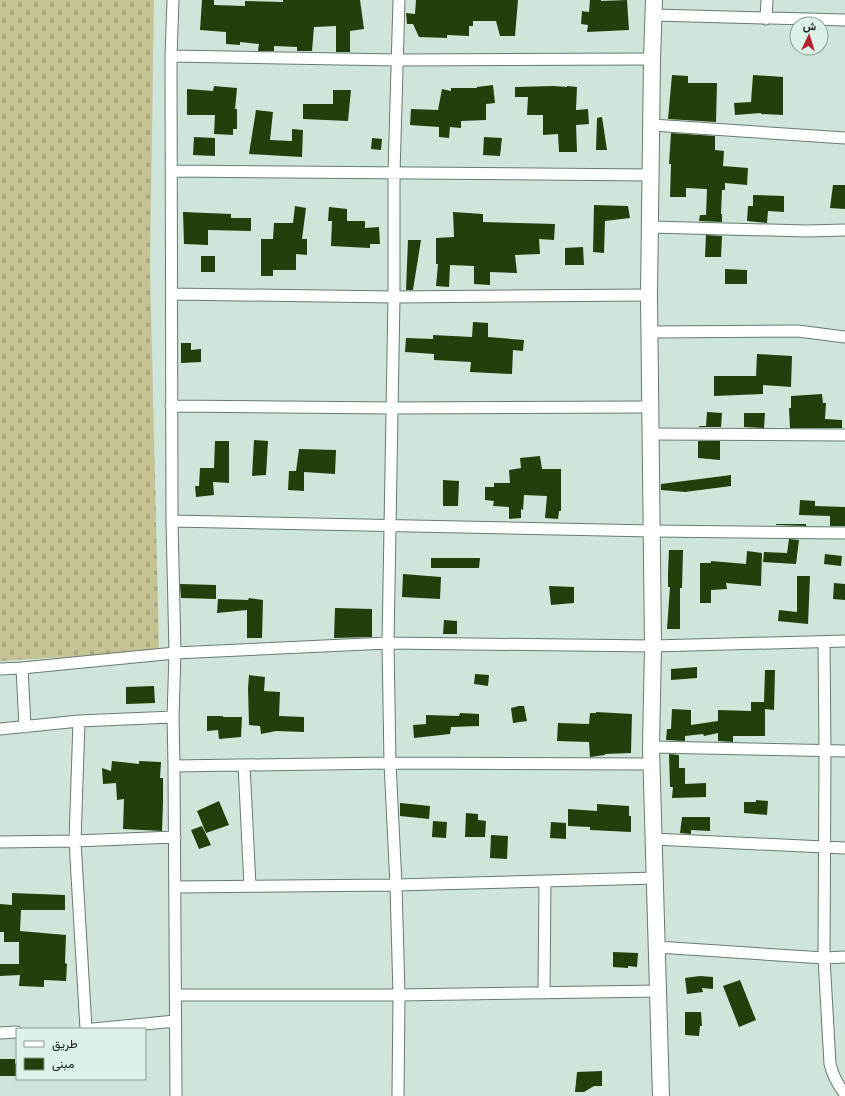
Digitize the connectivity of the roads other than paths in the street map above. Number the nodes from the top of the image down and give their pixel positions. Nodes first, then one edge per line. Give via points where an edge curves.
1 (173, 0) edge
2 (399, 0) edge
3 (767, 0) edge
4 (654, 8) edge
5 (766, 18) junction
6 (845, 20) edge
7 (171, 56) junction
8 (652, 59) junction
9 (398, 60) junction
10 (652, 125) junction
11 (845, 138) edge
12 (172, 171) junction
13 (394, 173) junction
14 (650, 175) junction
15 (650, 227) junction
16 (845, 230) edge
17 (172, 294) junction
18 (649, 295) junction
19 (394, 297) junction
20 (650, 332) junction
21 (845, 337) edge
22 (172, 406) junction
23 (650, 407) junction
24 (392, 408) junction
25 (650, 434) junction
26 (845, 435) edge
27 (172, 521) junction
28 (390, 526) junction
29 (652, 531) junction
30 (845, 533) edge
31 (845, 641) edge
32 (824, 642) junction
33 (388, 643) junction
34 (653, 646) junction
35 (175, 653) junction
36 (22, 668) junction
37 (0, 669) edge
38 (173, 717) junction
39 (79, 721) junction
40 (25, 727) junction
41 (0, 730) edge
42 (651, 747) junction
43 (825, 750) junction
44 (845, 751) edge
45 (390, 763) junction
46 (652, 764) junction
47 (244, 765) junction
48 (174, 766) junction
49 (175, 837) junction
50 (653, 839) junction
51 (75, 841) junction
52 (0, 842) edge
53 (824, 848) junction
54 (845, 848) edge
55 (655, 878) junction
56 (545, 881) junction
57 (396, 885) junction
58 (250, 886) junction
59 (175, 887) junction
60 (657, 947) junction
61 (845, 957) edge
62 (824, 958) junction
63 (658, 991) junction
64 (544, 993) junction
65 (176, 995) junction
66 (399, 995) junction
67 (175, 1021) junction
68 (86, 1028) edge
69 (103, 1028) edge
70 (16, 1032) edge
71 (0, 1033) edge
72 (845, 1094) edge
73 (176, 1096) edge
74 (398, 1096) edge
75 (661, 1096) edge

1 - 7 street
2 - 9 street
3 - 5 street
4 - 5 street
4 - 8 street
5 - 6 street
7 - 9 street
7 - 12 street
8 - 9 street
8 - 10 street
9 - 13 street
10 - 11 street
10 - 14 street
12 - 13 street
12 - 17 street
13 - 14 street
13 - 19 street
14 - 15 street
15 - 16 street
15 - 18 street
17 - 19 street
17 - 22 street
18 - 19 street
18 - 20 street
19 - 24 street
20 - 21 street via 798,331
20 - 23 street
22 - 24 street
22 - 27 street
23 - 24 street
23 - 25 street
24 - 28 street
25 - 26 street
25 - 29 street
27 - 28 street
27 - 35 street
28 - 29 street
28 - 33 street
29 - 30 street
29 - 34 street
31 - 32 street
32 - 34 street
32 - 43 street
33 - 34 street
33 - 35 street
33 - 45 street
34 - 42 street
35 - 36 street
35 - 38 street
36 - 37 street
36 - 40 street
38 - 39 street
38 - 48 street
39 - 40 street
39 - 51 street
40 - 41 street
42 - 43 street
42 - 46 street
43 - 44 street
43 - 53 street
45 - 46 street
45 - 47 street
45 - 57 street
46 - 50 street
47 - 48 street
47 - 58 street
48 - 49 street
49 - 51 street
49 - 59 street
50 - 53 street
50 - 55 street
51 - 52 street
51 - 68 street
53 - 54 street
53 - 62 street
55 - 56 street
55 - 60 street
56 - 57 street
56 - 64 street
57 - 58 street
57 - 66 street
58 - 59 street
59 - 65 street
60 - 62 street
60 - 63 street
61 - 62 street
62 - 72 street via 830,1064 833,1076
63 - 64 street
63 - 75 street
64 - 66 street
65 - 66 street
65 - 67 street
66 - 74 street
67 - 69 street
67 - 73 street
70 - 71 street

